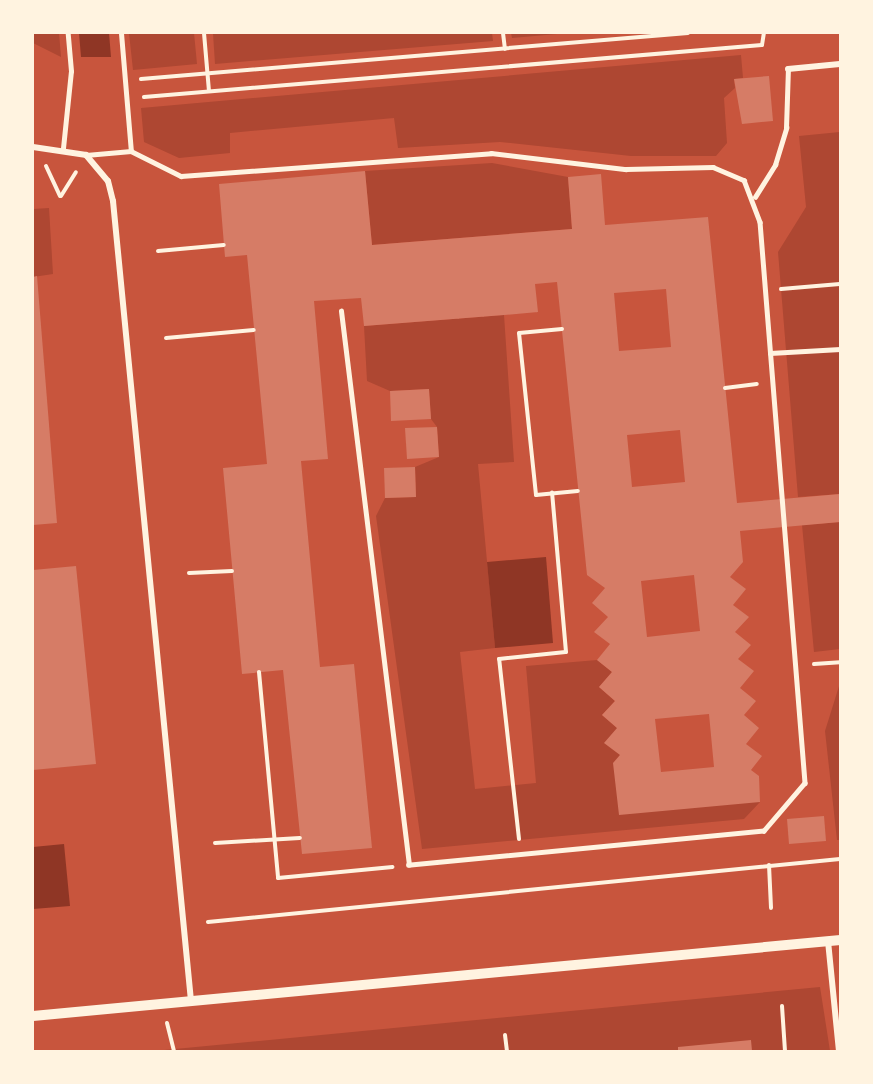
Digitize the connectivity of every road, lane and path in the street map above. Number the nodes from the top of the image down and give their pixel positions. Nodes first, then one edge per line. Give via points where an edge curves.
1 (68, 33) edge
2 (121, 33) edge
3 (204, 33) edge
4 (503, 33) edge
5 (688, 33) edge
6 (764, 33) edge
7 (505, 49) junction
8 (840, 63) edge
9 (788, 69) joint
10 (208, 74) junction
11 (125, 81) junction
12 (209, 91) junction
13 (125, 98) junction
14 (35, 147) edge
15 (63, 148) junction
16 (131, 151) junction
17 (86, 155) junction
18 (754, 197) junction
19 (224, 245) dead end
20 (158, 251) dead end
21 (840, 284) edge
22 (765, 291) junction
23 (341, 311) dead end
24 (562, 329) dead end
25 (254, 330) dead end
26 (166, 338) dead end
27 (840, 349) edge
28 (770, 353) junction
29 (773, 382) junction
30 (725, 388) dead end
31 (578, 491) dead end
32 (552, 493) junction
33 (232, 571) dead end
34 (189, 573) dead end
35 (840, 662) edge
36 (796, 666) junction
37 (259, 672) dead end
38 (300, 838) dead end
39 (274, 839) junction
40 (215, 843) dead end
41 (521, 854) junction
42 (840, 859) edge
43 (409, 865) junction
44 (769, 865) junction
45 (771, 908) dead end
46 (208, 922) dead end
47 (834, 940) edge
48 (191, 1001) junction
49 (162, 1004) junction
50 (782, 1006) dead end
51 (33, 1016) edge
52 (505, 1035) dead end
53 (174, 1051) edge
54 (507, 1051) edge
55 (785, 1051) edge
56 (839, 1051) edge

1 - 15 street via 71,71
2 - 11 street
3 - 10 path
4 - 7 path
5 - 7 path
6 - 12 path via 762,45
7 - 10 path
8 - 9 street
9 - 18 lane via 786,128 775,165
10 - 11 path
10 - 12 path
11 - 13 street
12 - 13 path
13 - 16 street
14 - 15 street
14 - 17 path via 60,196
15 - 17 street
16 - 17 lane
16 - 18 lane via 181,176 491,153 626,169 713,167 744,180
17 - 48 street via 108,182 113,201
18 - 22 lane
19 - 20 path
21 - 22 path
22 - 28 lane
23 - 43 lane
24 - 32 path via 519,333 536,495
25 - 26 path
27 - 28 lane
28 - 29 lane
29 - 30 path
29 - 36 lane
31 - 32 path
32 - 41 path via 566,652 499,659
33 - 34 path
35 - 36 path
36 - 41 lane via 805,783 764,831
37 - 39 path
38 - 39 path
39 - 40 path
39 - 43 path via 278,878
41 - 43 lane
42 - 44 path
44 - 45 path
44 - 46 path
47 - 48 street
47 - 56 street
48 - 49 street
49 - 51 street
49 - 53 path
50 - 55 path
52 - 54 path

